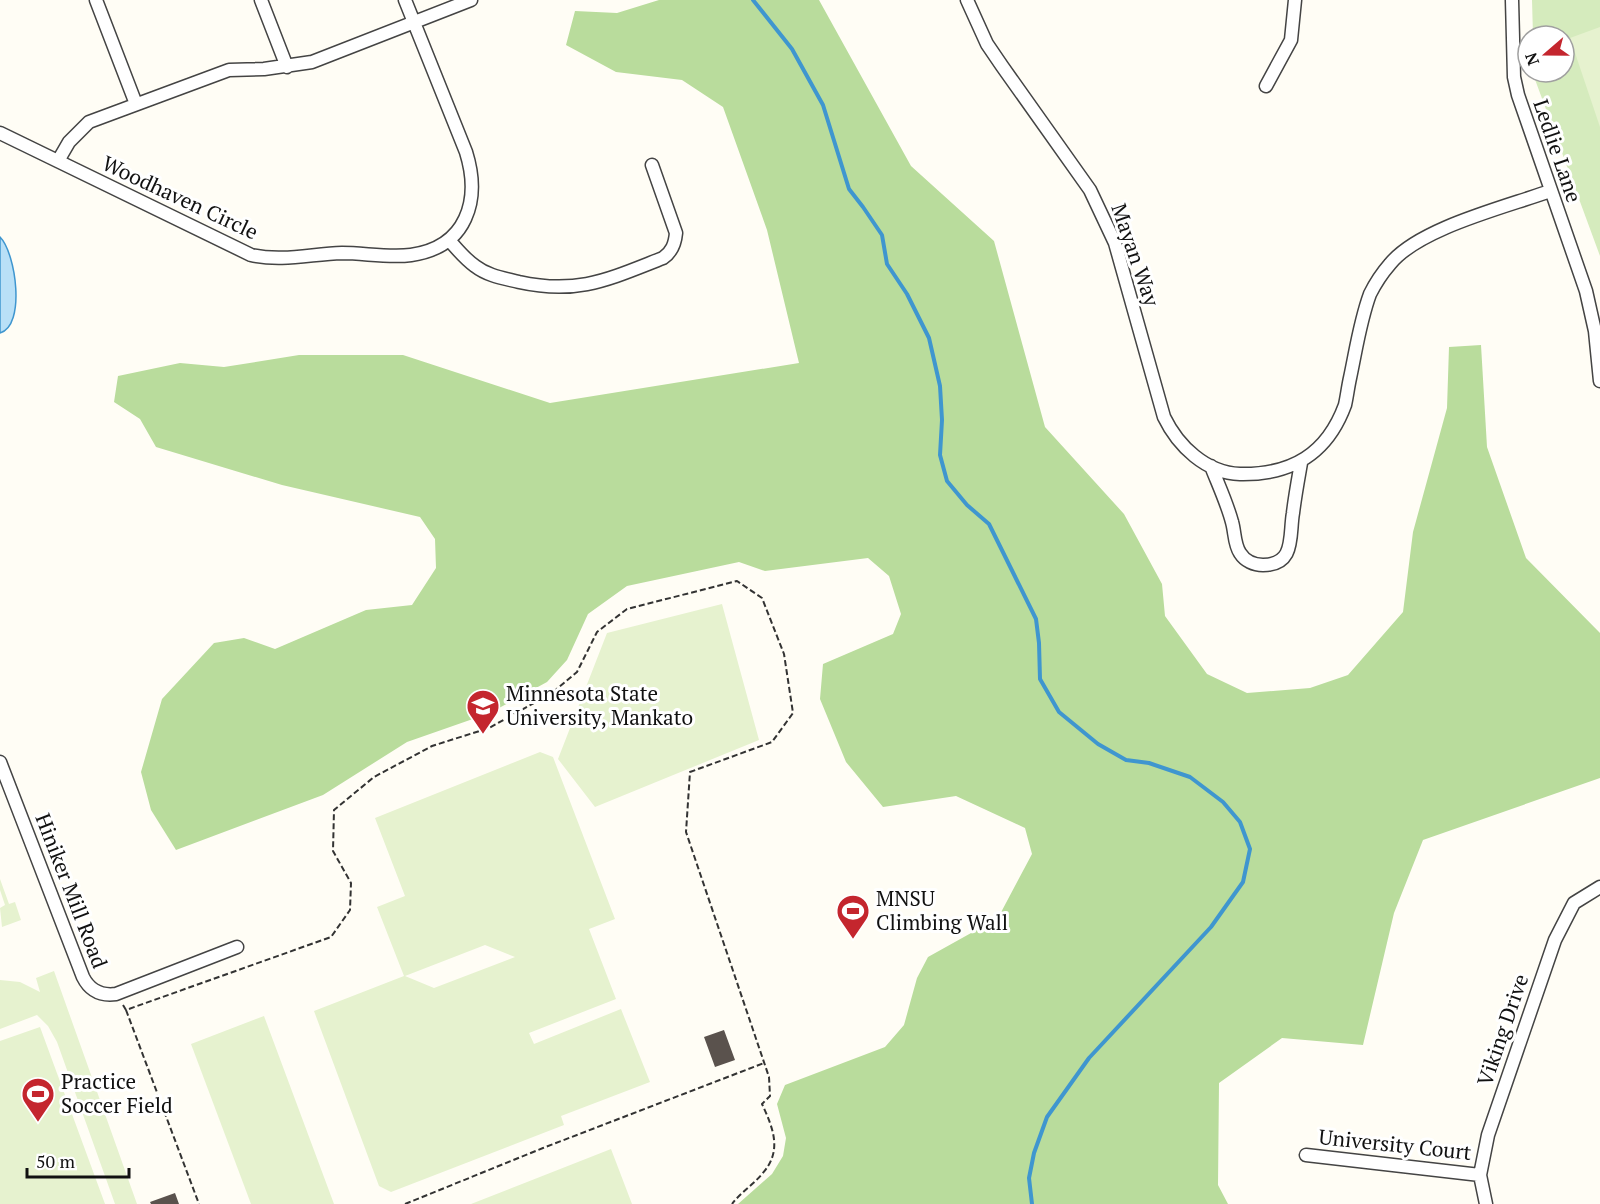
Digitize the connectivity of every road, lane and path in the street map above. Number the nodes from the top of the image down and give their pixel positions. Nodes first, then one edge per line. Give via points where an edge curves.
1 (96, 0) edge
2 (261, 0) edge
3 (405, 0) edge
4 (471, 0) edge
5 (967, 0) edge
6 (1294, 0) edge
7 (1512, 0) edge
8 (415, 21) junction
9 (287, 67) junction
10 (1266, 86) dead end
11 (136, 104) junction
12 (0, 133) edge
13 (58, 161) junction
14 (652, 165) dead end
15 (1550, 191) junction
16 (449, 240) junction
17 (1600, 381) edge
18 (1301, 463) junction
19 (1211, 466) junction
20 (0, 762) edge
21 (1600, 887) edge
22 (237, 947) dead end
23 (116, 994) junction
24 (126, 1010) junction
25 (764, 1063) junction
26 (1306, 1155) dead end
27 (1480, 1175) junction
28 (199, 1204) edge
29 (405, 1204) edge
30 (732, 1204) edge
31 (1486, 1204) edge

1 - 11 street
2 - 9 street
3 - 8 street
4 - 8 street
5 - 19 street, Mayan Way via 987,44 1090,190 1115,243 1164,417 1182,446
6 - 10 street via 1291,40
7 - 15 street, Ledlie Lane via 1514,77
8 - 9 street via 312,62
8 - 16 street via 471,171 472,202 458,231
9 - 11 street via 229,70
11 - 13 street via 89,122 69,142
12 - 13 street, Woodhaven Circle
13 - 16 street, Woodhaven Circle via 237,249 265,258 339,253 411,255
14 - 16 street via 676,233 675,242 663,258 603,281 562,287 499,278 473,265
15 - 17 street, Ledlie Lane via 1586,291
15 - 18 street, Mayan Way via 1441,230 1414,243 1391,262 1371,292 1345,404 1333,431
18 - 19 street, Mayan Way via 1258,474 1236,474
18 - 19 street via 1290,549 1269,565 1257,565 1240,554
20 - 23 street, Hiniker Mill Road via 87,986 101,994
21 - 27 street, Viking Drive via 1574,903 1555,940 1488,1135
22 - 23 street, Hiniker Mill Road
23 - 24 path
24 - 25 path via 331,937 350,910 351,884 333,851 334,810 374,777 432,746 489,728 552,693 577,672 597,632 627,609 737,581 762,598 784,654 793,713 772,742 690,772 686,832
24 - 28 path
25 - 29 path
25 - 30 path via 770,1096 762,1104 774,1129 775,1149 764,1172
26 - 27 street, University Court
27 - 31 street, Viking Drive

